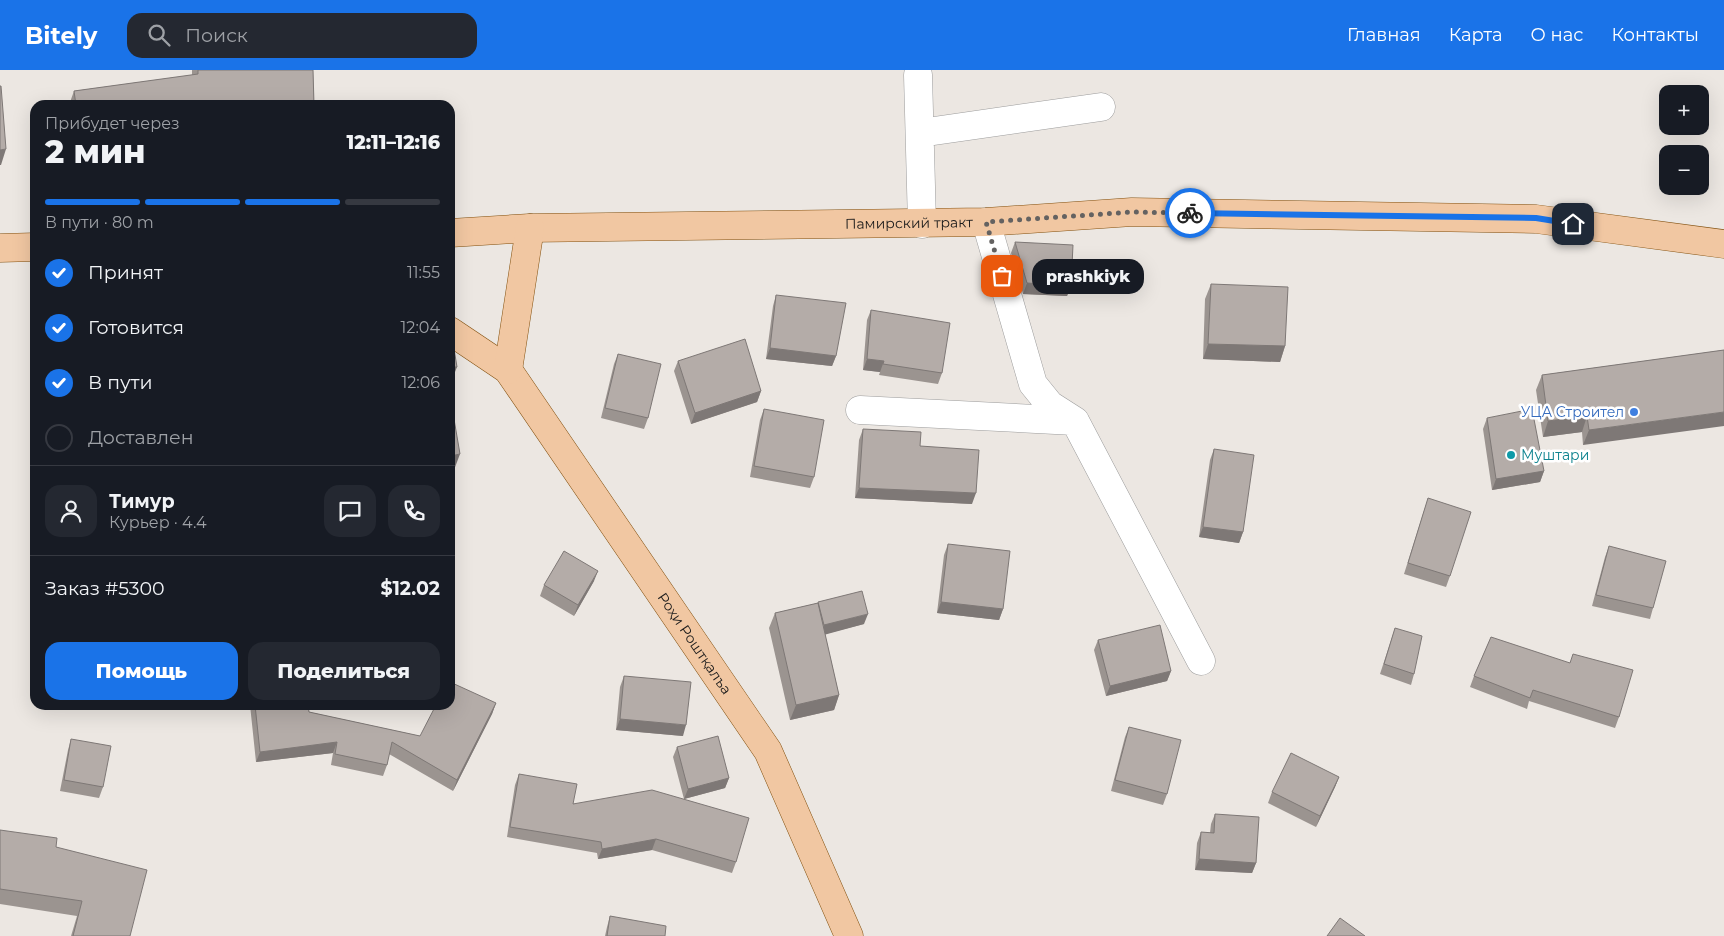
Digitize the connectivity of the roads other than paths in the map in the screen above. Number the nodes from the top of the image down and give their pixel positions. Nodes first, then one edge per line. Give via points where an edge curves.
1 (918, 75) dead end
2 (1101, 107) dead end
3 (920, 133) junction
4 (986, 222) junction
5 (922, 224) junction
6 (530, 228) junction
7 (455, 233) edge
8 (1724, 244) edge
9 (30, 247) edge
10 (0, 248) edge
11 (455, 334) edge
12 (508, 370) junction
13 (860, 410) dead end
14 (1075, 421) junction
15 (1201, 661) dead end
16 (849, 936) edge

1 - 3 street
2 - 3 street
3 - 5 street
4 - 5 main road, Памирский тракт
4 - 8 main road, Памирский тракт via 1132,212 1536,218
4 - 14 street via 1033,384 1050,405
5 - 6 main road, Памирский тракт
6 - 7 main road, Памирский тракт
6 - 12 main road
9 - 10 main road
11 - 12 main road, Роҳи Роштқалъа
12 - 16 main road, Роҳи Роштқалъа via 768,751
13 - 14 street
14 - 15 street

